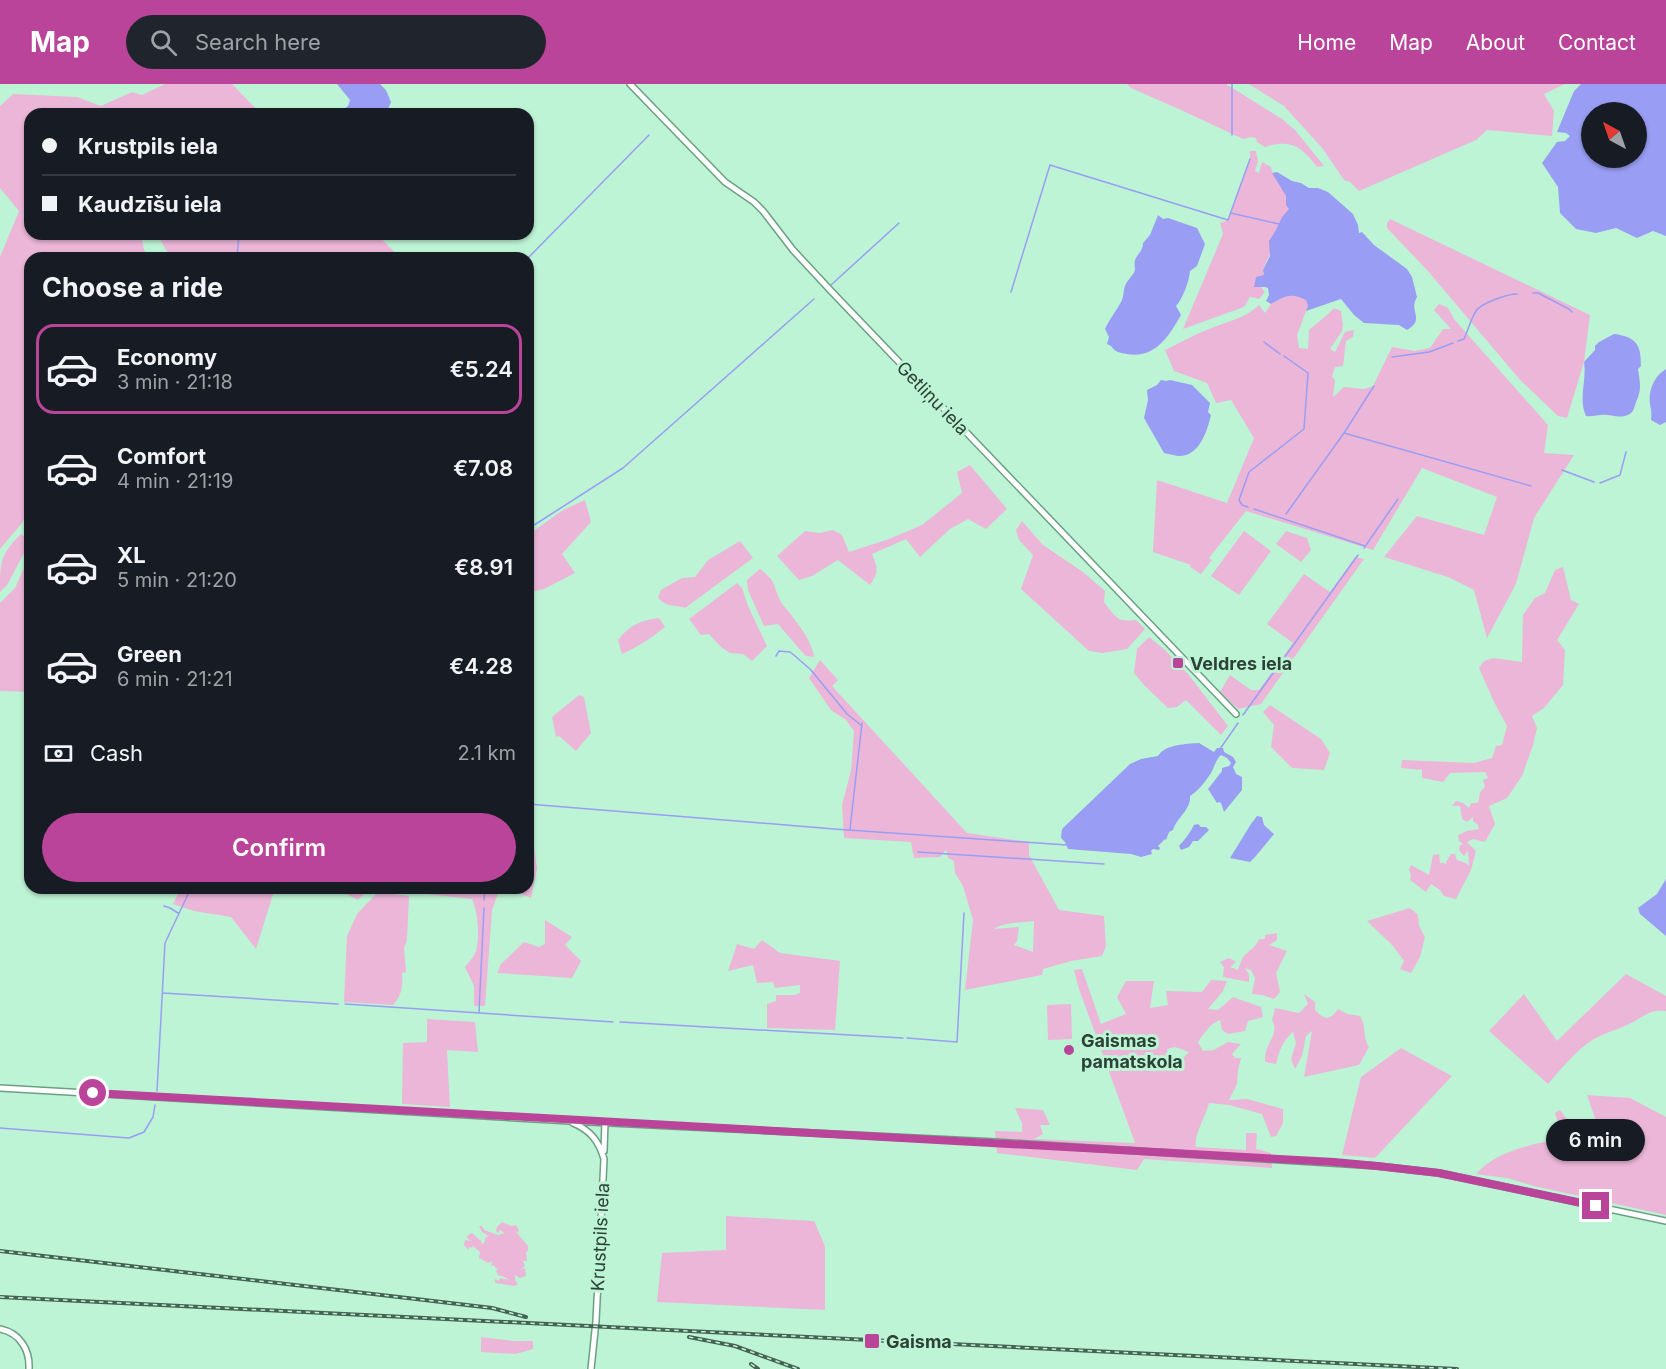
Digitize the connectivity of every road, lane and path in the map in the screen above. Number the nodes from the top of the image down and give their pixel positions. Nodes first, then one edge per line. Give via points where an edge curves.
1 (630, 84) edge
2 (1236, 714) dead end
3 (0, 1088) edge
4 (569, 1120) junction
5 (605, 1122) junction
6 (604, 1159) junction
7 (1666, 1221) edge
8 (0, 1329) edge
9 (29, 1369) edge
10 (591, 1369) edge

1 - 2 street, Getliņu iela via 725,182 763,211 832,292
3 - 4 street
4 - 5 street
4 - 6 street, Krustpils iela via 593,1136
5 - 6 street
5 - 7 street via 1377,1166 1439,1173
6 - 10 street, Krustpils iela
8 - 9 street via 18,1338 27,1351

